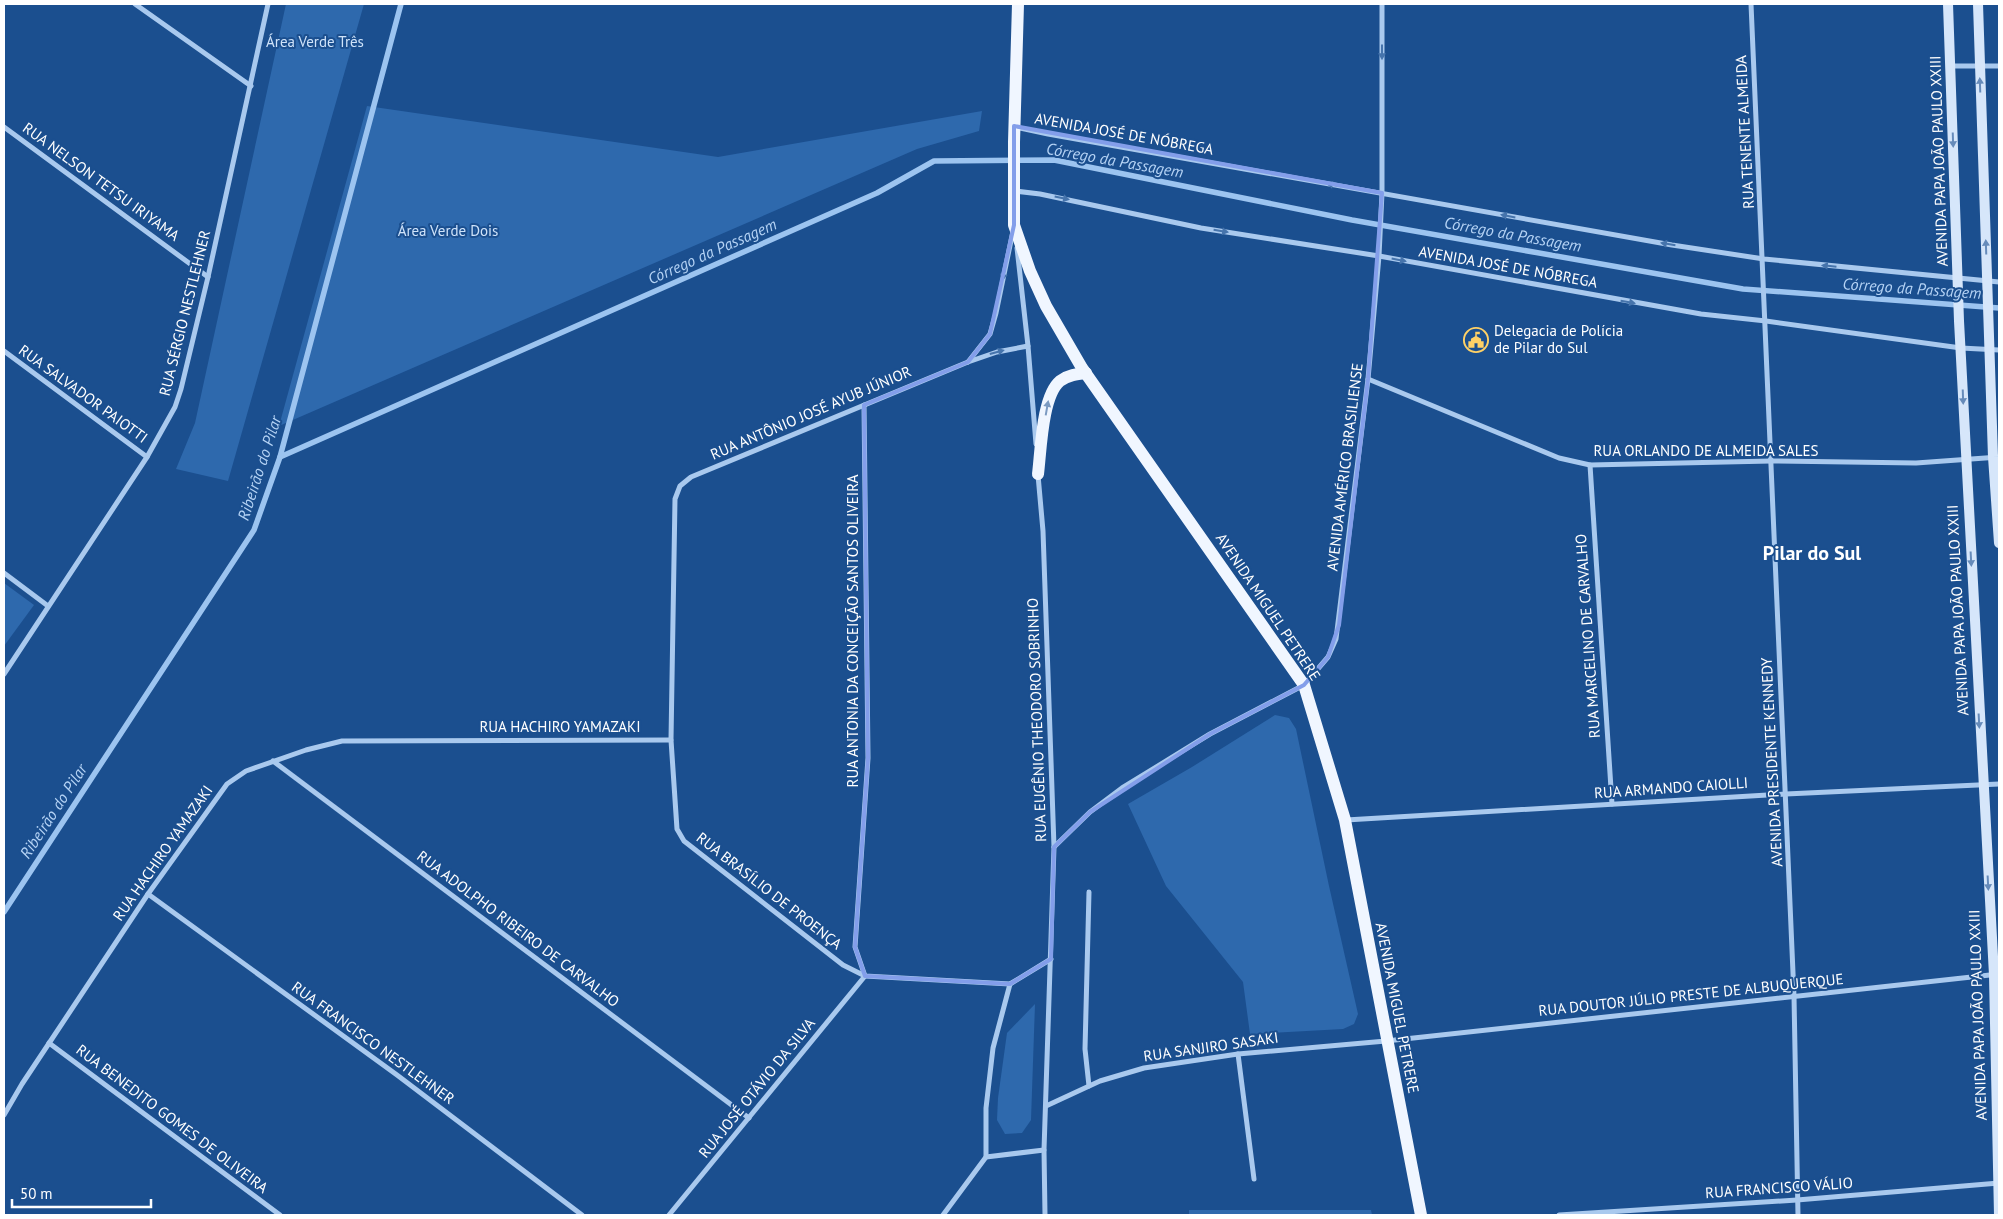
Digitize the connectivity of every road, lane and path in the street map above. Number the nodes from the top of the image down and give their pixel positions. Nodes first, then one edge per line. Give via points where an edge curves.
1 (135, 4) edge
2 (268, 4) edge
3 (1018, 4) edge
4 (1382, 4) edge
5 (1752, 4) edge
6 (1948, 4) edge
7 (1978, 4) edge
8 (1951, 66) junction
9 (1979, 66) junction
10 (1999, 66) edge
11 (251, 86) junction
12 (1014, 126) junction
13 (4, 127) edge
14 (1014, 185) junction
15 (1382, 193) junction
16 (1014, 225) junction
17 (1379, 256) junction
18 (1764, 259) junction
19 (208, 277) junction
20 (1959, 279) junction
21 (1988, 282) junction
22 (1999, 282) edge
23 (1766, 321) junction
24 (1028, 346) junction
25 (1961, 348) junction
26 (1994, 350) edge
27 (4, 352) edge
28 (968, 362) junction
29 (1086, 373) junction
30 (1368, 379) junction
31 (864, 405) junction
32 (147, 457) junction
33 (1996, 457) edge
34 (1966, 459) junction
35 (1771, 462) junction
36 (1590, 465) junction
37 (1038, 474) junction
38 (675, 499) joint
39 (1999, 543) edge
40 (4, 573) edge
41 (48, 606) junction
42 (4, 674) edge
43 (1304, 685) junction
44 (671, 740) junction
45 (272, 761) junction
46 (1999, 784) edge
47 (1982, 785) junction
48 (1786, 794) junction
49 (1612, 804) junction
50 (1345, 820) junction
51 (1054, 847) junction
52 (1089, 892) dead end
53 (148, 894) junction
54 (1050, 959) junction
55 (1996, 975) edge
56 (865, 976) junction
57 (1010, 984) junction
58 (1794, 996) junction
59 (1386, 1041) junction
60 (49, 1042) junction
61 (1238, 1054) junction
62 (1089, 1086) junction
63 (1046, 1106) junction
64 (4, 1115) edge
65 (749, 1118) junction
66 (1044, 1150) junction
67 (986, 1157) junction
68 (1254, 1179) dead end
69 (1999, 1183) edge
70 (1797, 1200) junction
71 (280, 1215) edge
72 (582, 1215) edge
73 (669, 1215) edge
74 (943, 1215) edge
75 (1045, 1215) edge
76 (1421, 1215) edge
77 (1559, 1215) edge
78 (1798, 1215) edge
79 (1999, 1215) edge

1 - 11 street
2 - 11 street, RUA SÉRGIO NESTLEHNER
3 - 12 main road, AVENIDA MIGUEL PETRERE
4 -> 15 street
5 - 18 street, RUA TENENTE ALMEIDA
6 - 8 main road, AVENIDA PAPA JOÃO PAULO XXIII
7 - 9 main road
8 - 9 street
8 -> 20 main road, AVENIDA PAPA JOÃO PAULO XXIII
9 - 10 street
21 -> 9 main road
11 - 19 street, RUA SÉRGIO NESTLEHNER
12 - 14 main road, AVENIDA MIGUEL PETRERE
15 -> 12 street, AVENIDA JOSÉ DE NÓBREGA
13 - 19 street, RUA NELSON TETSU IRIYAMA
14 - 16 main road, AVENIDA MIGUEL PETRERE
14 -> 17 street, AVENIDA JOSÉ DE NÓBREGA via 1040,194 1201,228
15 - 17 street, AVENIDA AMÉRICO BRASILIENSE
18 -> 15 street, AVENIDA JOSÉ DE NÓBREGA
16 - 24 street, RUA EUGÊNIO THEODORO SOBRINHO
16 -> 28 street, RUA ANTÔNIO JOSÉ AYUB JÚNIOR via 990,334
16 - 29 main road, AVENIDA MIGUEL PETRERE via 1046,306
17 -> 23 street, AVENIDA JOSÉ DE NÓBREGA via 1634,303
17 - 30 street, AVENIDA AMÉRICO BRASILIENSE
20 -> 18 street, AVENIDA JOSÉ DE NÓBREGA
18 - 23 street, AVENIDA PRESIDENTE KENNEDY
19 - 32 street, RUA SÉRGIO NESTLEHNER via 181,388 171,415
20 - 21 street, AVENIDA JOSÉ DE NÓBREGA
20 - 25 main road, AVENIDA PAPA JOÃO PAULO XXIII
21 - 22 street, AVENIDA JOSÉ DE NÓBREGA
21 - 26 main road via 1989,326
23 - 25 street, AVENIDA JOSÉ DE NÓBREGA
23 - 35 street, AVENIDA PRESIDENTE KENNEDY
28 -> 24 street, RUA ANTÔNIO JOSÉ AYUB JÚNIOR
24 - 37 street, RUA EUGÊNIO THEODORO SOBRINHO
25 - 26 street, AVENIDA JOSÉ DE NÓBREGA
25 -> 34 main road, AVENIDA PAPA JOÃO PAULO XXIII
26 - 33 main road
27 - 32 street, RUA SALVADOR PAIOTTI
28 - 31 street, RUA ANTÔNIO JOSÉ AYUB JÚNIOR
37 -> 29 main road via 1047,404 1053,388 1070,375
29 - 43 main road, AVENIDA MIGUEL PETRERE
30 - 36 street, RUA ORLANDO DE ALMEIDA SALES via 1559,458
30 - 43 street, AVENIDA AMÉRICO BRASILIENSE via 1336,639 1328,657
31 - 38 street, RUA ANTÔNIO JOSÉ AYUB JÚNIOR via 691,477 680,486
31 - 56 street, RUA ANTONIA DA CONCEIÇÃO SANTOS OLIVEIRA via 868,758 855,947
32 - 41 street, RUA SÉRGIO NESTLEHNER
33 - 34 street, RUA ORLANDO DE ALMEIDA SALES
33 - 39 main road
34 - 35 street, RUA ORLANDO DE ALMEIDA SALES via 1907,463
34 -> 47 main road, AVENIDA PAPA JOÃO PAULO XXIII
35 - 36 street, RUA ORLANDO DE ALMEIDA SALES
35 - 48 street, AVENIDA PRESIDENTE KENNEDY
36 - 49 street, RUA MARCELINO DE CARVALHO
37 - 51 street, RUA EUGÊNIO THEODORO SOBRINHO via 1043,531
38 - 44 street, RUA BRASÍLIO DE PROENÇA
40 - 41 street
41 - 42 street, RUA SÉRGIO NESTLEHNER
43 - 50 main road, AVENIDA MIGUEL PETRERE
43 - 51 street via 1210,734 1122,788 1090,812
44 - 45 street, RUA HACHIRO YAMAZAKI via 342,741
44 - 56 street, RUA BRASÍLIO DE PROENÇA via 677,828 684,841 843,965
45 - 53 street, RUA HACHIRO YAMAZAKI via 246,771 227,784
45 - 65 street, RUA ADOLPHO RIBEIRO DE CARVALHO
46 - 47 street, RUA ARMANDO CAIOLLI
47 - 48 street, RUA ARMANDO CAIOLLI
47 -> 55 main road, AVENIDA PAPA JOÃO PAULO XXIII
48 - 49 street, RUA ARMANDO CAIOLLI
48 - 58 street, AVENIDA PRESIDENTE KENNEDY
49 - 50 street, RUA ARMANDO CAIOLLI
50 - 59 main road, AVENIDA MIGUEL PETRERE
51 - 54 street, RUA EUGÊNIO THEODORO SOBRINHO
52 - 62 street via 1085,1049
53 - 60 street, RUA HACHIRO YAMAZAKI
53 - 72 street, RUA FRANCISCO NESTLEHNER via 397,1075
54 - 57 street
54 - 63 street, RUA EUGÊNIO THEODORO SOBRINHO
55 - 58 street, RUA DOUTOR JÚLIO PRESTE DE ALBUQUERQUE
55 - 69 main road, AVENIDA PAPA JOÃO PAULO XXIII
56 - 57 street, RUA BRASÍLIO DE PROENÇA
56 - 65 street, RUA JOSÉ OTÁVIO DA SILVA
57 - 67 street via 993,1048 986,1108
58 - 59 street, RUA DOUTOR JÚLIO PRESTE DE ALBUQUERQUE
58 - 70 street, AVENIDA PRESIDENTE KENNEDY
59 - 61 street, RUA SANJIRO SASAKI
59 - 76 main road, AVENIDA MIGUEL PETRERE
60 - 64 street, RUA HACHIRO YAMAZAKI
60 - 71 street, RUA BENEDITO GOMES DE OLIVEIRA
61 - 62 street, RUA SANJIRO SASAKI via 1144,1068
61 - 68 street
62 - 63 street, RUA SANJIRO SASAKI
63 - 66 street, RUA EUGÊNIO THEODORO SOBRINHO
65 - 73 street, RUA JOSÉ OTÁVIO DA SILVA
66 - 67 street
66 - 75 street, RUA EUGÊNIO THEODORO SOBRINHO
67 - 74 street
69 - 70 street, RUA FRANCISCO VÁLIO
69 - 79 main road, AVENIDA PAPA JOÃO PAULO XXIII
70 - 77 street, RUA FRANCISCO VÁLIO
70 - 78 street, AVENIDA PRESIDENTE KENNEDY

